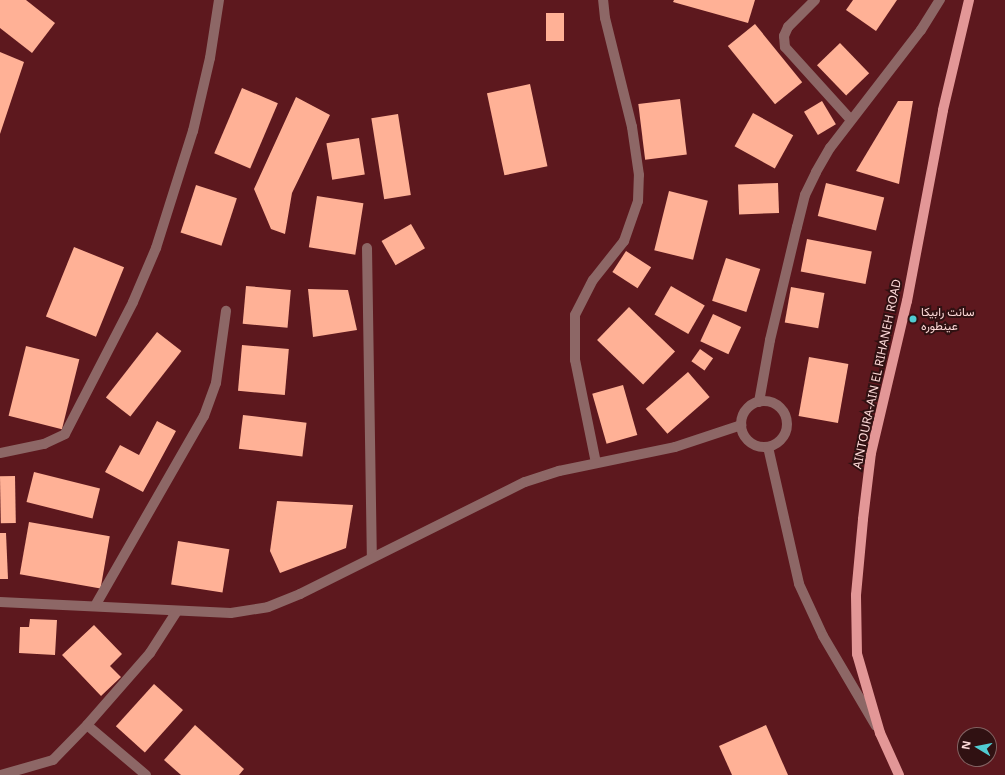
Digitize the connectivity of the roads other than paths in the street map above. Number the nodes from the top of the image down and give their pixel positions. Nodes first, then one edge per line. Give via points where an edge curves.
1 (219, 0) edge
2 (603, 0) edge
3 (815, 0) edge
4 (940, 0) edge
5 (969, 0) edge
6 (851, 120) junction
7 (367, 248) dead end
8 (226, 311) dead end
9 (759, 402) junction
10 (741, 425) junction
11 (768, 447) junction
12 (0, 453) edge
13 (596, 463) junction
14 (372, 557) junction
15 (0, 602) edge
16 (95, 606) junction
17 (177, 611) junction
18 (87, 725) junction
19 (880, 733) junction
20 (1, 775) edge
21 (146, 775) edge
22 (899, 775) edge

1 - 12 street via 210,58 193,130 156,248 133,302 65,434 44,444
2 - 13 street via 605,18 632,127 639,175 638,201 624,241 593,280 575,315 575,360
3 - 6 street via 788,27 784,36 785,47
4 - 6 street via 921,30
5 - 19 main road, AINTOURA-AIN EL RIHANEH ROAD via 942,110 907,301 871,453 856,595 857,654
6 - 9 street via 830,148 805,195 770,340
7 - 14 street
8 - 16 street via 216,383 204,416
9 - 10 street via 746,410
9 - 11 street via 775,404 781,409 786,420 782,439
10 - 11 street via 746,440 760,447
10 - 13 street via 676,447
11 - 19 street via 799,584 823,636
13 - 14 street via 525,482
14 - 17 street via 300,594 268,607 232,613
15 - 16 street
16 - 17 street
17 - 18 street via 150,653
18 - 20 street via 53,760
18 - 21 street
19 - 22 main road, AINTOURA-AIN EL RIHANEH ROAD

